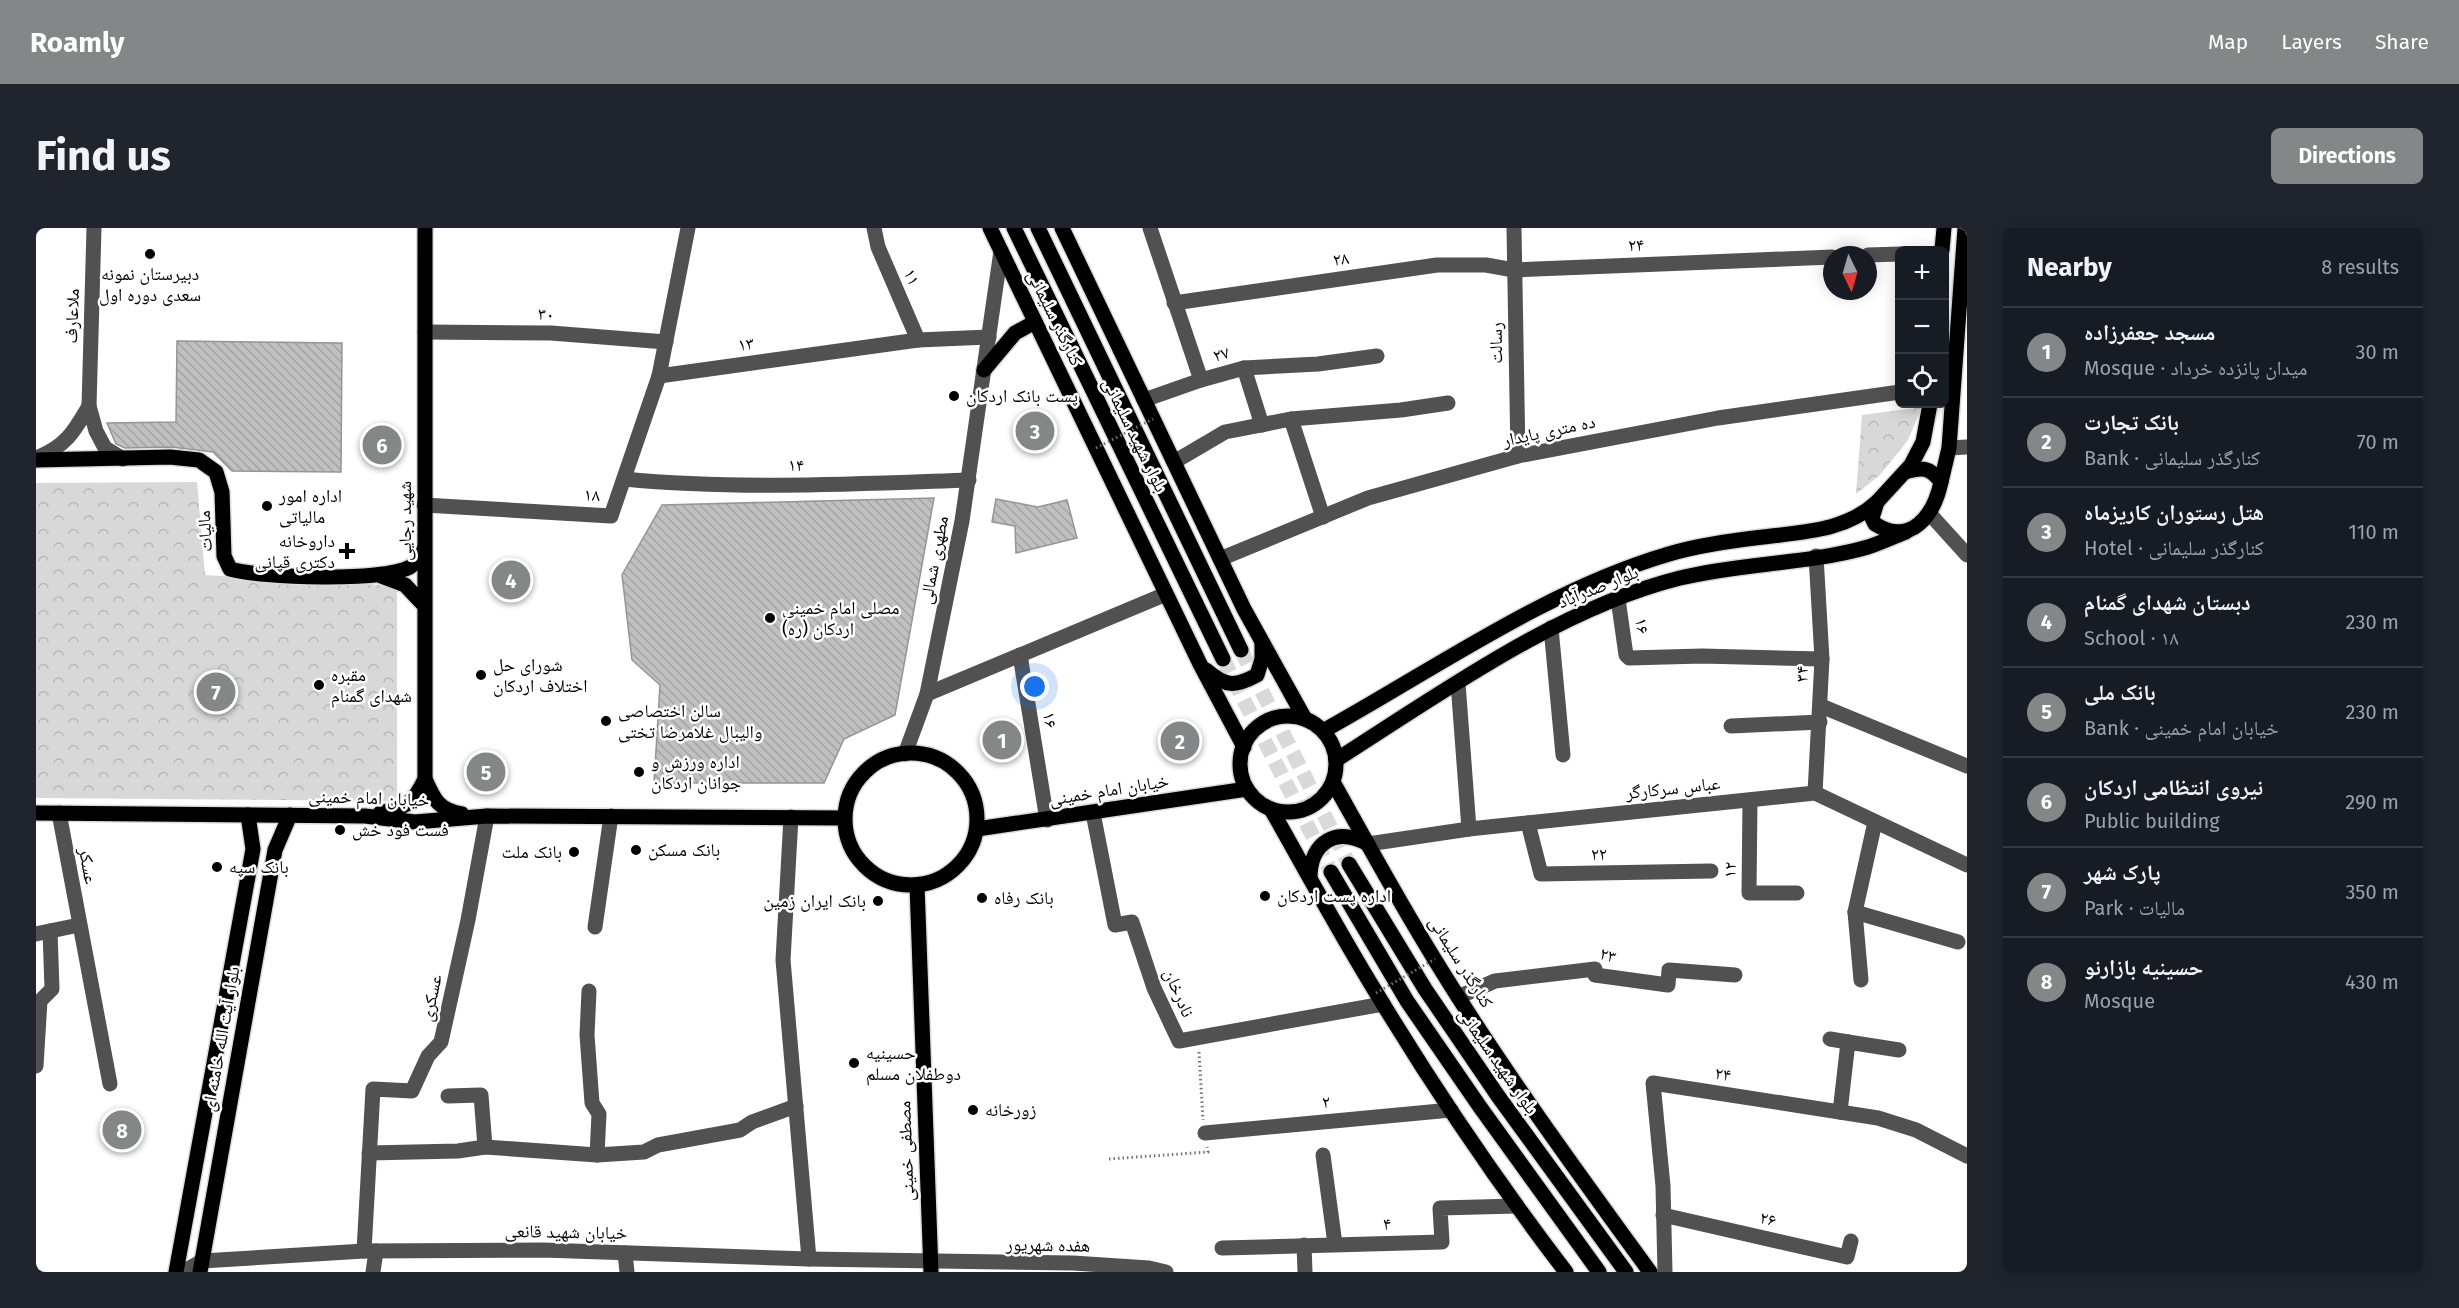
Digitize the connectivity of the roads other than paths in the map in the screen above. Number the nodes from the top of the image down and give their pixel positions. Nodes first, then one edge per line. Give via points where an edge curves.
1 (94, 228) edge
2 (425, 228) edge
3 (688, 228) edge
4 (874, 228) edge
5 (990, 228) edge
6 (1014, 228) edge
7 (1038, 228) edge
8 (1062, 228) edge
9 (1150, 228) edge
10 (1514, 228) edge
11 (1944, 228) edge
12 (1965, 228) edge
13 (1942, 246) edge
14 (1001, 251) junction
15 (1895, 254) edge
16 (1877, 255) edge
17 (1823, 257) edge
18 (1514, 270) junction
19 (1174, 303) junction
20 (1035, 322) junction
21 (425, 332) junction
22 (1962, 332) edge
23 (989, 337) junction
24 (918, 340) junction
25 (666, 342) junction
26 (1377, 356) dead end
27 (1244, 368) junction
28 (984, 370) junction
29 (659, 376) junction
30 (1200, 380) junction
31 (1895, 393) edge
32 (1144, 400) junction
33 (1448, 403) dead end
34 (89, 406) junction
35 (1929, 408) edge
36 (1291, 419) junction
37 (1262, 425) junction
38 (1967, 447) edge
39 (1949, 448) junction
40 (1518, 456) junction
41 (36, 459) edge
42 (123, 459) junction
43 (1174, 462) junction
44 (1905, 472) junction
45 (624, 479) junction
46 (969, 480) junction
47 (1941, 482) junction
48 (1877, 502) junction
49 (424, 505) junction
50 (1929, 513) junction
51 (1323, 517) junction
52 (1906, 532) junction
53 (424, 549) junction
54 (1967, 555) edge
55 (1816, 556) junction
56 (1220, 559) junction
57 (381, 576) junction
58 (1166, 594) junction
59 (1618, 599) junction
60 (424, 605) junction
61 (1551, 628) junction
62 (1262, 642) junction
63 (1241, 650) tunnel mouth
64 (1020, 656) junction
65 (1223, 659) tunnel mouth
66 (1822, 659) junction
67 (1200, 664) junction
68 (1458, 683) junction
69 (927, 694) junction
70 (1821, 714) junction
71 (1305, 719) junction
72 (1731, 726) dead end
73 (1323, 731) junction
74 (1244, 747) junction
75 (905, 754) junction
76 (1563, 755) dead end
77 (1336, 760) junction
78 (1967, 766) edge
79 (424, 778) junction
80 (1333, 782) junction
81 (1247, 789) junction
82 (1815, 794) junction
83 (1750, 800) junction
84 (1271, 809) junction
85 (36, 813) edge
86 (59, 813) junction
87 (1093, 813) junction
88 (248, 815) junction
89 (290, 815) junction
90 (365, 816) junction
91 (480, 816) junction
92 (611, 816) junction
93 (791, 817) junction
94 (844, 818) junction
95 (1047, 819) junction
96 (1875, 822) junction
97 (1528, 823) junction
98 (977, 829) junction
99 (1469, 829) junction
100 (1368, 844) junction
101 (1349, 864) tunnel mouth
102 (1967, 865) edge
103 (1711, 871) dead end
104 (1331, 872) tunnel mouth
105 (1310, 878) junction
106 (917, 885) junction
107 (1797, 892) dead end
108 (1855, 912) junction
109 (79, 925) junction
110 (595, 927) dead end
111 (43, 933) edge
112 (1958, 942) dead end
113 (1735, 975) dead end
114 (1861, 980) dead end
115 (589, 991) dead end
116 (1458, 997) junction
117 (1380, 999) junction
118 (1830, 1039) dead end
119 (1848, 1042) junction
120 (1899, 1050) dead end
121 (36, 1066) edge
122 (110, 1084) dead end
123 (448, 1096) dead end
124 (796, 1106) junction
125 (1451, 1110) junction
126 (1840, 1112) junction
127 (1204, 1133) road end
128 (485, 1147) junction
129 (369, 1152) junction
130 (597, 1155) junction
131 (1323, 1155) dead end
132 (1967, 1156) edge
133 (1516, 1206) junction
134 (1663, 1215) junction
135 (1851, 1241) dead end
136 (1335, 1244) junction
137 (1304, 1245) junction
138 (1222, 1248) dead end
139 (370, 1251) junction
140 (625, 1253) junction
141 (809, 1259) junction
142 (201, 1266) edge
143 (930, 1267) edge
144 (176, 1272) edge
145 (183, 1272) edge
146 (373, 1272) edge
147 (627, 1272) edge
148 (1166, 1272) edge
149 (1305, 1272) edge
150 (1566, 1272) edge
151 (1599, 1272) edge
152 (1626, 1272) edge
153 (1650, 1272) edge
154 (1665, 1272) edge

1 - 34 street, ملاعارف
2 - 21 main road, شهید رجایی
3 - 25 street
4 - 24 street, ۱۱ via 878,247
5 - 14 main road, کنارگذر سلیمانی
6 - 65 main road, بلوار شهید سلیمانی
7 - 63 main road, بلوار شهید سلیمانی
8 - 32 main road
9 - 19 street, ۲۷
10 - 18 street, رسالت
11 - 13 main road
12 - 22 main road
14 - 20 main road, کنارگذر سلیمانی
14 - 23 street, مطهری شمالی
15 - 16 street
17 - 18 street, ۲۴
18 - 19 street, ۲۸ via 1486,265 1437,265
18 - 40 street, رسالت
19 - 30 street, ۲۷
20 - 28 main road via 1015,333
20 - 58 main road, کنارگذر سلیمانی
21 - 25 street, ۳۰ via 551,333
21 - 49 main road, شهید رجایی
22 - 39 main road
23 - 24 street, ۱۳
23 - 28 street, مطهری شمالی
24 - 29 street, ۱۳
25 - 29 street
26 - 27 street, ۲۷
27 - 30 street, ۲۷
27 - 37 street
28 - 46 street, مطهری شمالی
29 - 45 street, ۱۸
30 - 32 street
31 - 40 street, ده متری پایدار via 1718,418
32 - 43 main road
33 - 36 street
34 - 41 street via 73,435
34 - 42 street via 105,448
35 - 44 main road via 1923,442
36 - 37 street
36 - 51 street
37 - 43 street via 1225,432
38 - 39 street
39 - 47 main road
40 - 51 street, ده متری پایدار via 1368,498
41 - 42 main road
42 - 57 main road, مالیات via 199,460 216,472 222,492 224,556 230,569 269,576
43 - 56 main road
44 - 47 main road via 1930,469
44 - 48 main road
45 - 46 street, ۱۴ via 685,485
45 - 49 street, ۱۸ via 611,516
46 - 69 street, مطهری شمالی
47 - 50 main road
48 - 52 main road via 1872,518 1875,524 1886,530
48 - 73 main road, بلوار صدرآباد via 1853,520 1824,530 1728,541 1671,553 1617,571 1547,603
49 - 53 main road, شهید رجایی
50 - 52 main road
50 - 54 street
51 - 56 street, ده متری پایدار
52 - 55 main road, بلوار صدرآباد via 1868,547
53 - 57 main road via 410,567
53 - 60 main road, شهید رجایی
55 - 59 main road, بلوار صدرآباد via 1679,578
55 - 66 street, ۳۴
56 - 62 main road
57 - 60 main road via 405,585
58 - 64 street
58 - 67 main road, کنارگذر سلیمانی
59 - 61 main road, بلوار صدرآباد
59 - 66 street, ۱۶ via 1629,658
60 - 79 main road, شهید رجایی
61 - 68 main road, بلوار صدرآباد
61 - 76 street
62 - 67 main road via 1257,675 1240,684 1220,682
62 - 71 main road
64 - 69 street
64 - 95 street, ۱۶
66 - 70 street, ۳۴
67 - 74 main road, کنارگذر سلیمانی
68 - 77 main road, بلوار صدرآباد
68 - 99 street
69 - 75 street, مطهری شمالی
70 - 72 street
70 - 78 street
70 - 82 street, ۳۴
71 - 73 main road
71 - 74 main road via 1273,719 1259,726
73 - 77 main road
74 - 81 main road via 1240,765
75 - 94 main road via 886,758 856,782
75 - 98 main road via 934,758 959,774 970,790
77 - 80 main road
79 - 90 main road via 415,800 401,809
79 - 91 main road via 435,800 448,812
80 - 84 main road via 1314,805 1286,812
80 - 100 main road, کنارگذر سلیمانی
81 - 84 main road
81 - 87 main road, خیابان امام خمینی
82 - 83 street, عباس سرکارگر
82 - 96 street
83 - 97 street, عباس سرکارگر
83 - 107 street, ۱۲ via 1749,892
84 - 105 main road
85 - 86 main road, خیابان امام خمینی
86 - 88 main road, خیابان امام خمینی
86 - 109 street, عسکر
87 - 95 main road, خیابان امام خمینی
87 - 117 street, نادرخان via 1115,925 1132,922 1154,988 1179,1041
88 - 89 main road, خیابان امام خمینی
88 - 144 main road, بلوار آیت الله خامنه ای via 253,849
89 - 90 main road, خیابان امام خمینی
89 - 142 main road, بلوار آیت الله خامنه ای via 275,850
90 - 91 main road, خیابان امام خمینی via 415,822
91 - 92 main road, خیابان امام خمینی
91 - 129 street, عسکری via 468,920 441,1042 428,1056 412,1090 373,1089
92 - 93 main road, خیابان امام خمینی
92 - 110 street
93 - 94 main road, خیابان امام خمینی
93 - 124 street via 783,960
94 - 106 main road via 848,840 858,859 874,875 895,884
95 - 98 main road, خیابان امام خمینی
96 - 102 street
96 - 108 street
97 - 99 street, عباس سرکارگر
97 - 103 street, ۲۲ via 1541,874
98 - 106 main road via 970,850 957,867 938,880
99 - 100 street, عباس سرکارگر
100 - 105 main road via 1345,835 1322,844 1314,854
100 - 116 main road, کنارگذر سلیمانی
101 - 152 main road, بلوار شهید سلیمانی via 1445,1019
104 - 151 main road via 1407,1001
105 - 117 main road
106 - 143 main road, مصطفی خمینی
108 - 112 street
108 - 114 street
109 - 111 street
109 - 122 street, عسکر
111 - 121 street via 52,989 40,1001
113 - 116 street, ۲۳ via 1669,970 1668,985 1595,975 1595,969 1495,981
115 - 130 street via 587,1035 592,1103 599,1114
116 - 153 main road, کنارگذر سلیمانی
117 - 125 main road
118 - 119 street
119 - 120 street
119 - 126 street
123 - 128 street via 481,1095
124 - 130 street via 740,1130 658,1145 644,1152
124 - 141 street
125 - 127 street, ۲
125 - 133 main road
126 - 132 street, ۲۴ via 1916,1130
126 - 134 street, ۲۴ via 1653,1083
128 - 129 street
128 - 130 street
129 - 139 street, عسکری
131 - 136 street
133 - 136 street, ۴ via 1440,1208 1442,1242
133 - 150 main road
134 - 135 street, ۲۶ via 1847,1257
134 - 154 street, ۲۴
136 - 137 street, ۴
137 - 138 street, ۴
137 - 149 street
139 - 140 street, خیابان شهید قانعی
139 - 142 street, خیابان شهید قانعی
139 - 146 street, عسکری
140 - 141 street, خیابان شهید قانعی
140 - 147 street
141 - 143 street, خیابان شهید قانعی
142 - 145 street
143 - 148 street, هفده شهریور via 1073,1263

